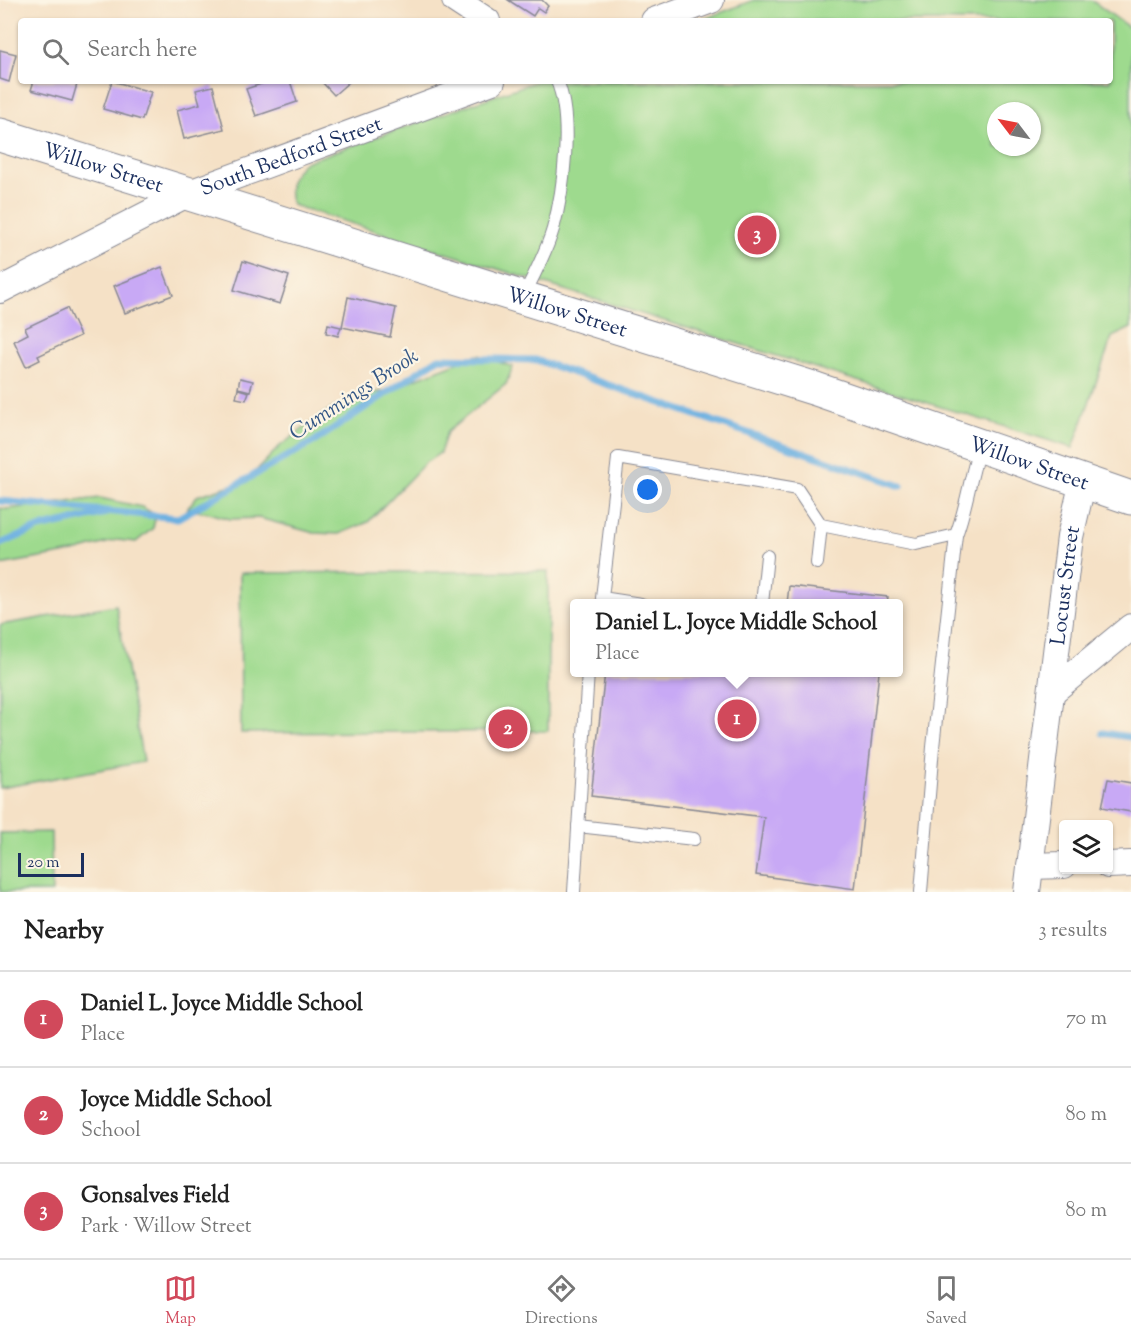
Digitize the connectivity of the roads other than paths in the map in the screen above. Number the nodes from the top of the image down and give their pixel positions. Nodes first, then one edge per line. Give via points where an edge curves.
1 (455, 0) edge
2 (711, 0) edge
3 (482, 18) edge
4 (662, 18) edge
5 (484, 84) edge
6 (558, 84) edge
7 (0, 135) edge
8 (187, 194) junction
9 (0, 290) edge
10 (523, 298) junction
11 (980, 446) junction
12 (1083, 481) junction
13 (1131, 498) edge
14 (821, 525) junction
15 (956, 535) junction
16 (767, 556) dead end
17 (817, 563) dead end
18 (601, 599) edge
19 (762, 599) edge
20 (1131, 627) edge
21 (588, 677) edge
22 (1053, 691) junction
23 (578, 826) junction
24 (694, 839) dead end
25 (1131, 864) edge
26 (1059, 865) edge
27 (1113, 865) edge
28 (1030, 866) junction
29 (574, 892) edge
30 (921, 892) edge
31 (1027, 892) edge

1 - 3 street
2 - 4 street
5 - 8 street, South Bedford Street
6 - 10 lane via 564,116 559,200 553,229
7 - 8 street, Willow Street
8 - 9 street, South Bedford Street
8 - 10 street, Willow Street
10 - 11 street, Willow Street via 816,389
11 - 12 street, Willow Street
11 - 15 lane
12 - 13 street, Willow Street
12 - 22 street, Locust Street via 1070,537
14 - 15 lane via 916,544
14 - 17 lane
14 - 18 lane via 797,489 618,458
15 - 30 lane
16 - 19 lane
20 - 22 street, Locust Street
21 - 23 lane
22 - 28 street, Locust Street
23 - 24 lane
23 - 29 lane
25 - 27 street
26 - 28 street
28 - 31 street, Locust Street

